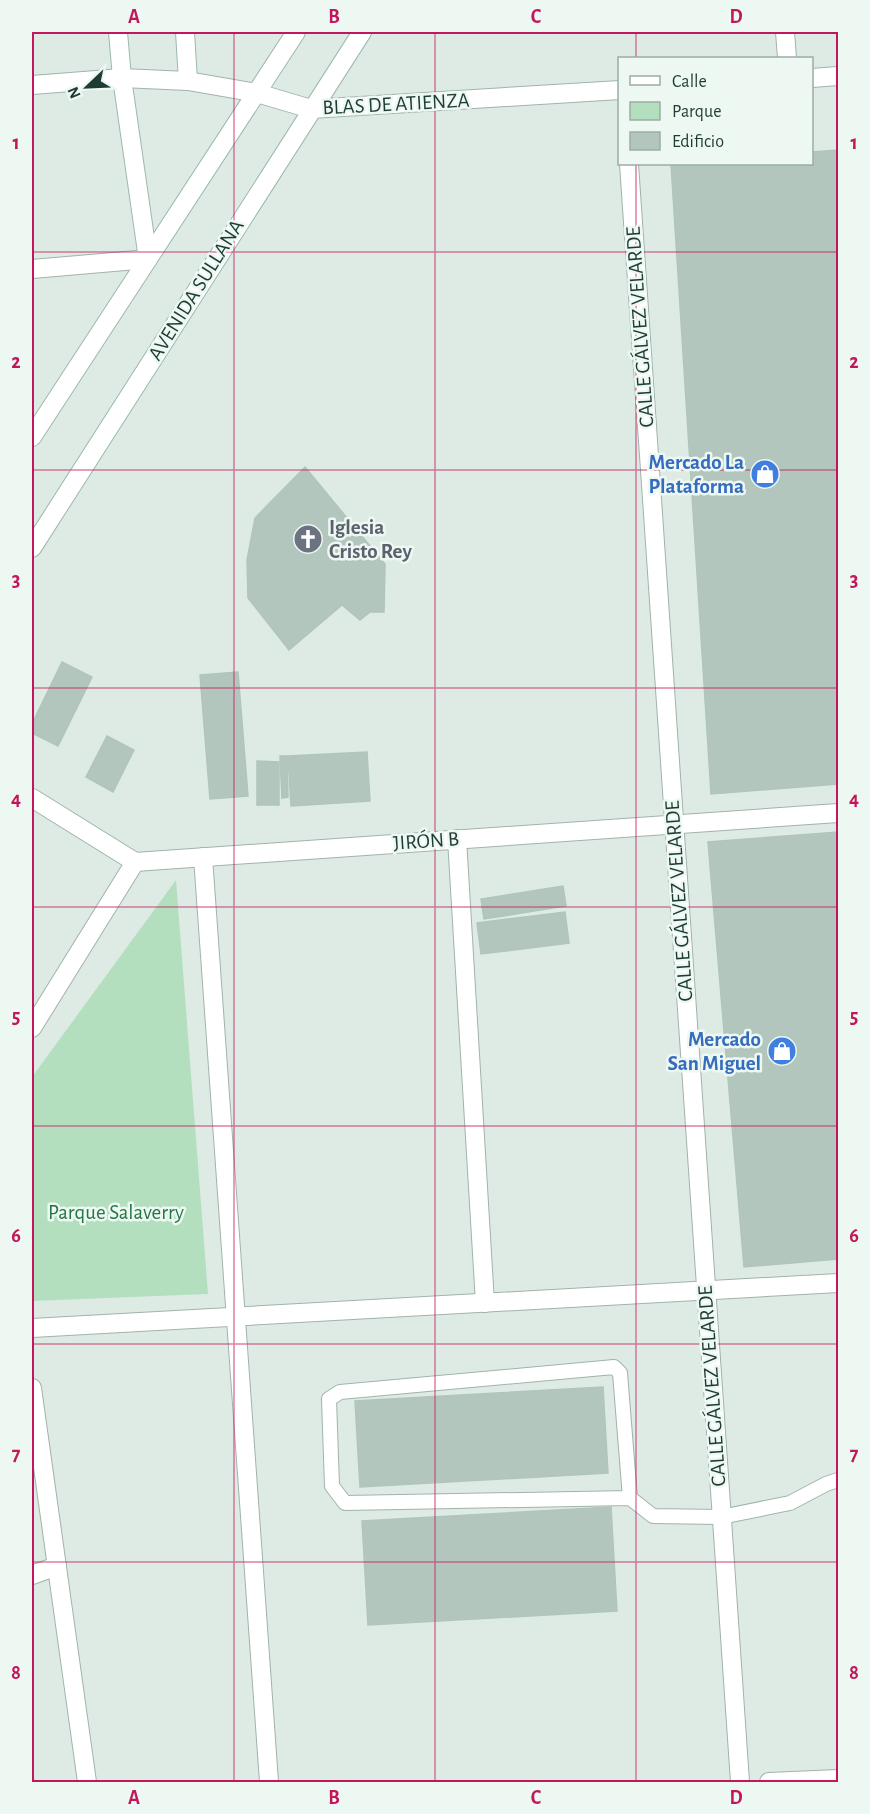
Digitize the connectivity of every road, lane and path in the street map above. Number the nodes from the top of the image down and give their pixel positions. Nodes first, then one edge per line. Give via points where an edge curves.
1 (118, 32) edge
2 (185, 32) edge
3 (296, 32) edge
4 (362, 32) edge
5 (785, 32) edge
6 (787, 57) edge
7 (838, 76) edge
8 (122, 78) junction
9 (813, 78) edge
10 (188, 81) junction
11 (32, 85) edge
12 (618, 90) edge
13 (258, 93) junction
14 (311, 109) junction
15 (629, 165) edge
16 (148, 259) junction
17 (32, 269) edge
18 (32, 437) edge
19 (32, 548) edge
20 (32, 798) edge
21 (838, 813) edge
22 (674, 824) junction
23 (457, 839) junction
24 (203, 857) junction
25 (135, 862) junction
26 (32, 1028) edge
27 (838, 1283) edge
28 (706, 1291) junction
29 (485, 1303) junction
30 (236, 1317) junction
31 (32, 1328) edge
32 (32, 1388) edge
33 (838, 1480) edge
34 (630, 1498) junction
35 (721, 1518) junction
36 (57, 1566) junction
37 (32, 1575) edge
38 (838, 1779) edge
39 (87, 1782) edge
40 (269, 1782) edge
41 (740, 1782) edge
42 (769, 1782) edge

1 - 8 street
2 - 10 street
3 - 13 street
4 - 14 street, AVENIDA SULLANA
5 - 6 street
7 - 9 street
8 - 10 street, BLAS DE ATIENZA
8 - 11 street, BLAS DE ATIENZA
8 - 16 street
10 - 13 street, BLAS DE ATIENZA
12 - 14 street, BLAS DE ATIENZA
13 - 14 street, BLAS DE ATIENZA
13 - 16 street
14 - 19 street, AVENIDA SULLANA
15 - 22 street, CALLE GÁLVEZ VELARDE
16 - 17 street
16 - 18 street
20 - 25 street
21 - 22 street, JIRÓN B
22 - 23 street, JIRÓN B
22 - 28 street, CALLE GÁLVEZ VELARDE
23 - 24 street, JIRÓN B
23 - 29 street
24 - 25 street, JIRÓN B
24 - 30 street
25 - 26 street
27 - 28 street
28 - 29 street
28 - 35 street, CALLE GÁLVEZ VELARDE
29 - 30 street
30 - 31 street
30 - 40 street
32 - 36 street
33 - 35 lane via 790,1503
34 - 34 lane via 345,1503 332,1486 329,1399 340,1392 614,1367 621,1373
34 - 35 lane via 653,1516
35 - 41 street, CALLE GÁLVEZ VELARDE
36 - 37 street
36 - 39 street
38 - 42 street

